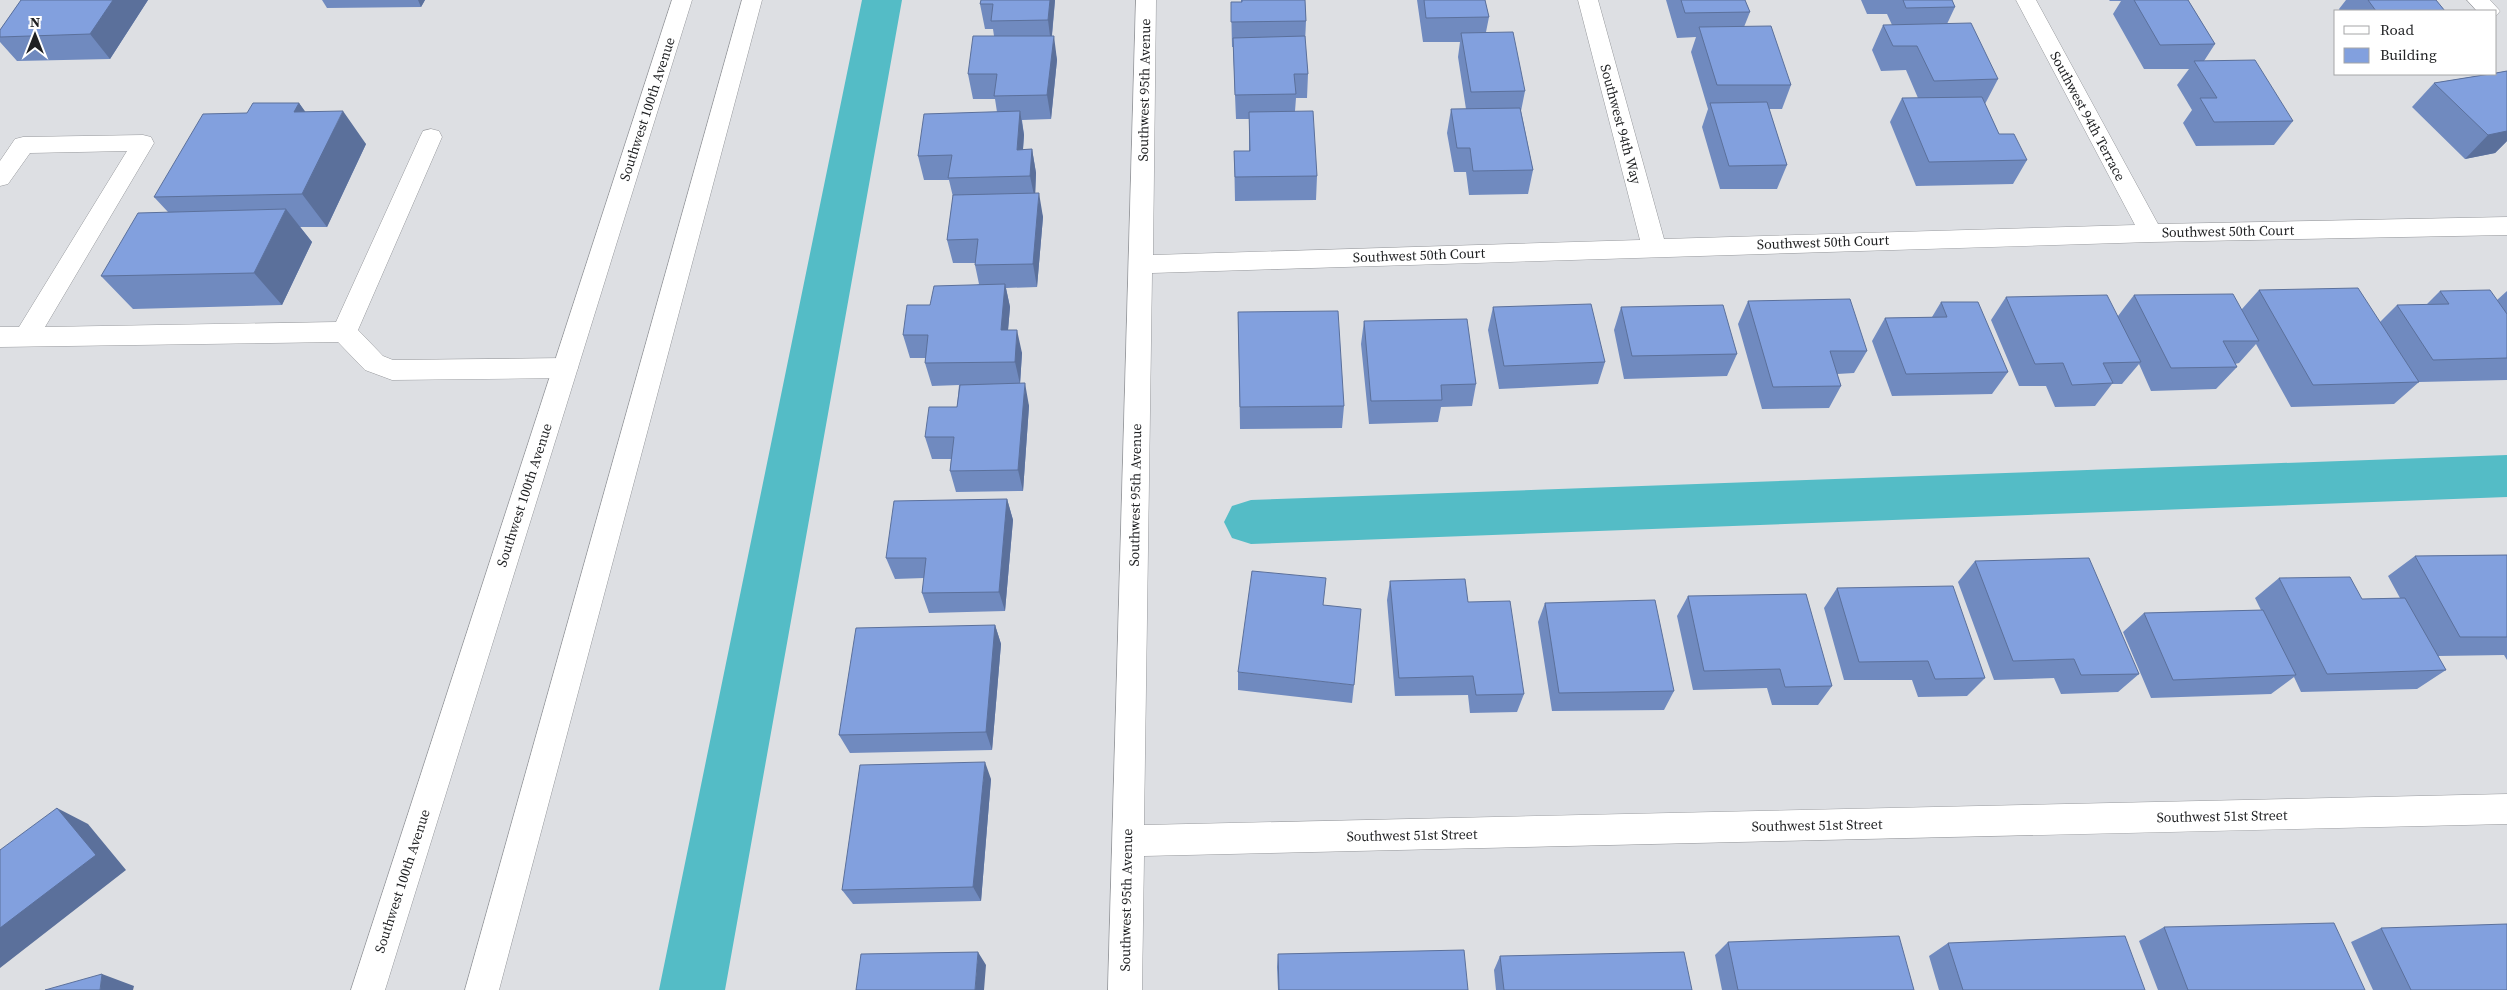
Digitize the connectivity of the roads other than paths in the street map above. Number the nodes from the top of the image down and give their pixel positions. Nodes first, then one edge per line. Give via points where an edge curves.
1 (682, 0) edge
2 (752, 0) edge
3 (1146, 0) edge
4 (1588, 0) edge
5 (2026, 0) edge
6 (2477, 0) edge
7 (2488, 10) edge
8 (431, 137) dead end
9 (0, 178) edge
10 (2507, 226) edge
11 (2150, 233) junction
12 (1654, 247) junction
13 (1140, 264) junction
14 (344, 332) junction
15 (26, 336) junction
16 (0, 337) edge
17 (565, 368) junction
18 (2507, 809) edge
19 (1127, 842) junction
20 (368, 990) edge
21 (482, 990) edge
22 (1124, 990) edge

1 - 17 street, Southwest 100th Avenue
2 - 21 street
3 - 13 street, Southwest 95th Avenue
4 - 12 street, Southwest 94th Way
5 - 11 street, Southwest 94th Terrace
6 - 7 street
8 - 14 street
9 - 15 street via 23,145 142,143
10 - 11 street, Southwest 50th Court
11 - 12 street, Southwest 50th Court
12 - 13 street, Southwest 50th Court
13 - 19 street, Southwest 95th Avenue
14 - 15 street
14 - 17 street via 374,363 392,370
15 - 16 street
17 - 20 street, Southwest 100th Avenue
18 - 19 street, Southwest 51st Street
19 - 22 street, Southwest 95th Avenue

